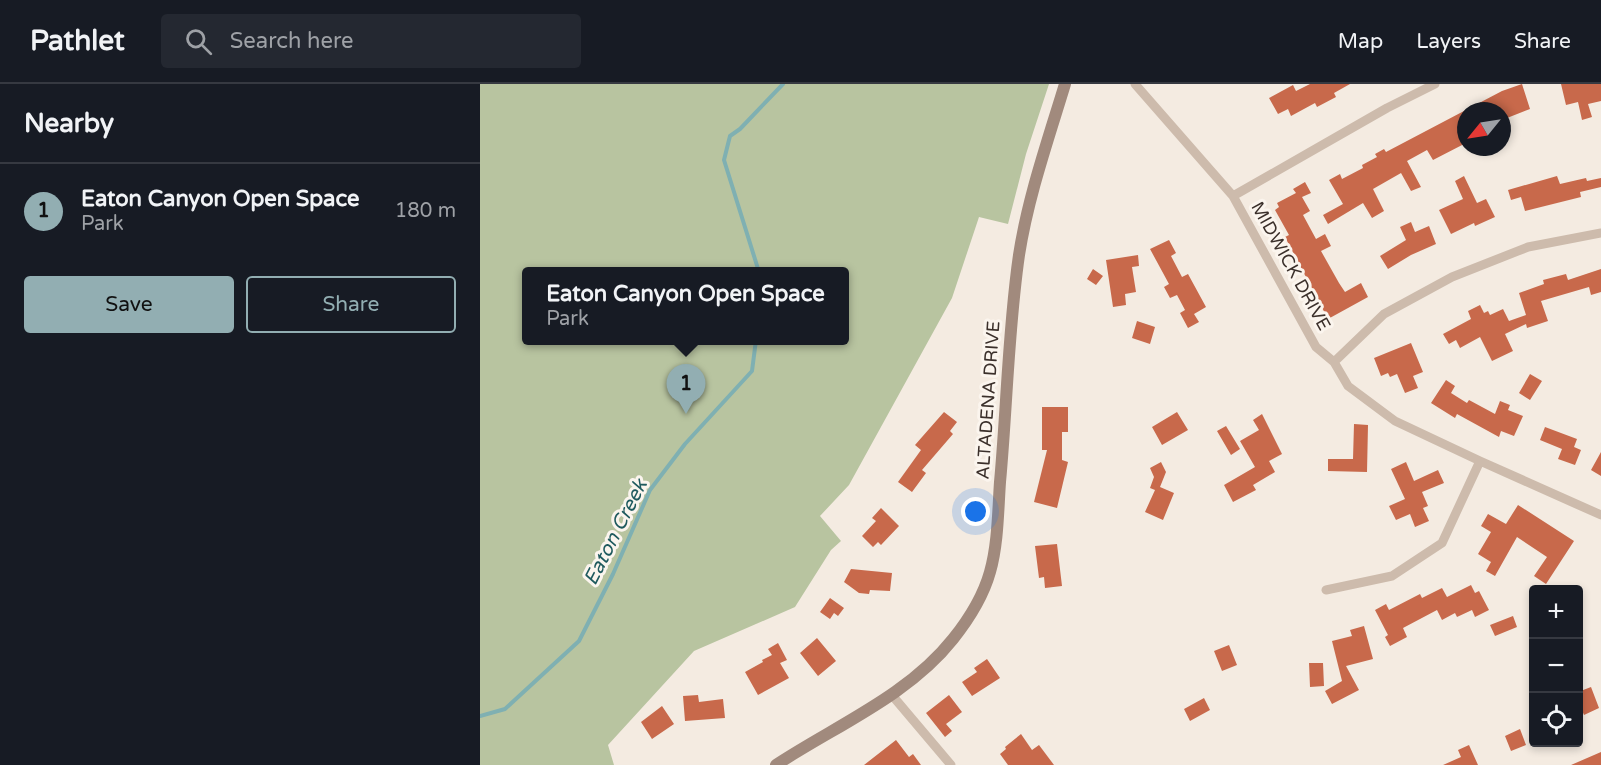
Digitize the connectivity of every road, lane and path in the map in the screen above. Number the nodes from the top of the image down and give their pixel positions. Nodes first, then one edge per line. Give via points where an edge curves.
1 (1065, 84) edge
2 (1135, 84) edge
3 (1435, 84) edge
4 (1233, 196) junction
5 (1601, 233) edge
6 (1334, 362) junction
7 (1480, 461) junction
8 (1601, 515) edge
9 (1326, 590) dead end
10 (891, 694) junction
11 (776, 765) edge
12 (951, 765) edge

1 - 10 main road, ALTADENA DRIVE via 1033,189 1019,256 991,572 980,600 953,639
2 - 4 street, MIDWICK DRIVE
3 - 4 street
4 - 6 street, MIDWICK DRIVE via 1317,347
5 - 6 street via 1528,247 1452,277 1384,314
6 - 7 street, MIDWICK DRIVE via 1348,386 1395,421
7 - 8 street, MIDWICK DRIVE
7 - 9 street via 1442,543 1392,576
10 - 11 main road, ALTADENA DRIVE
10 - 12 street

